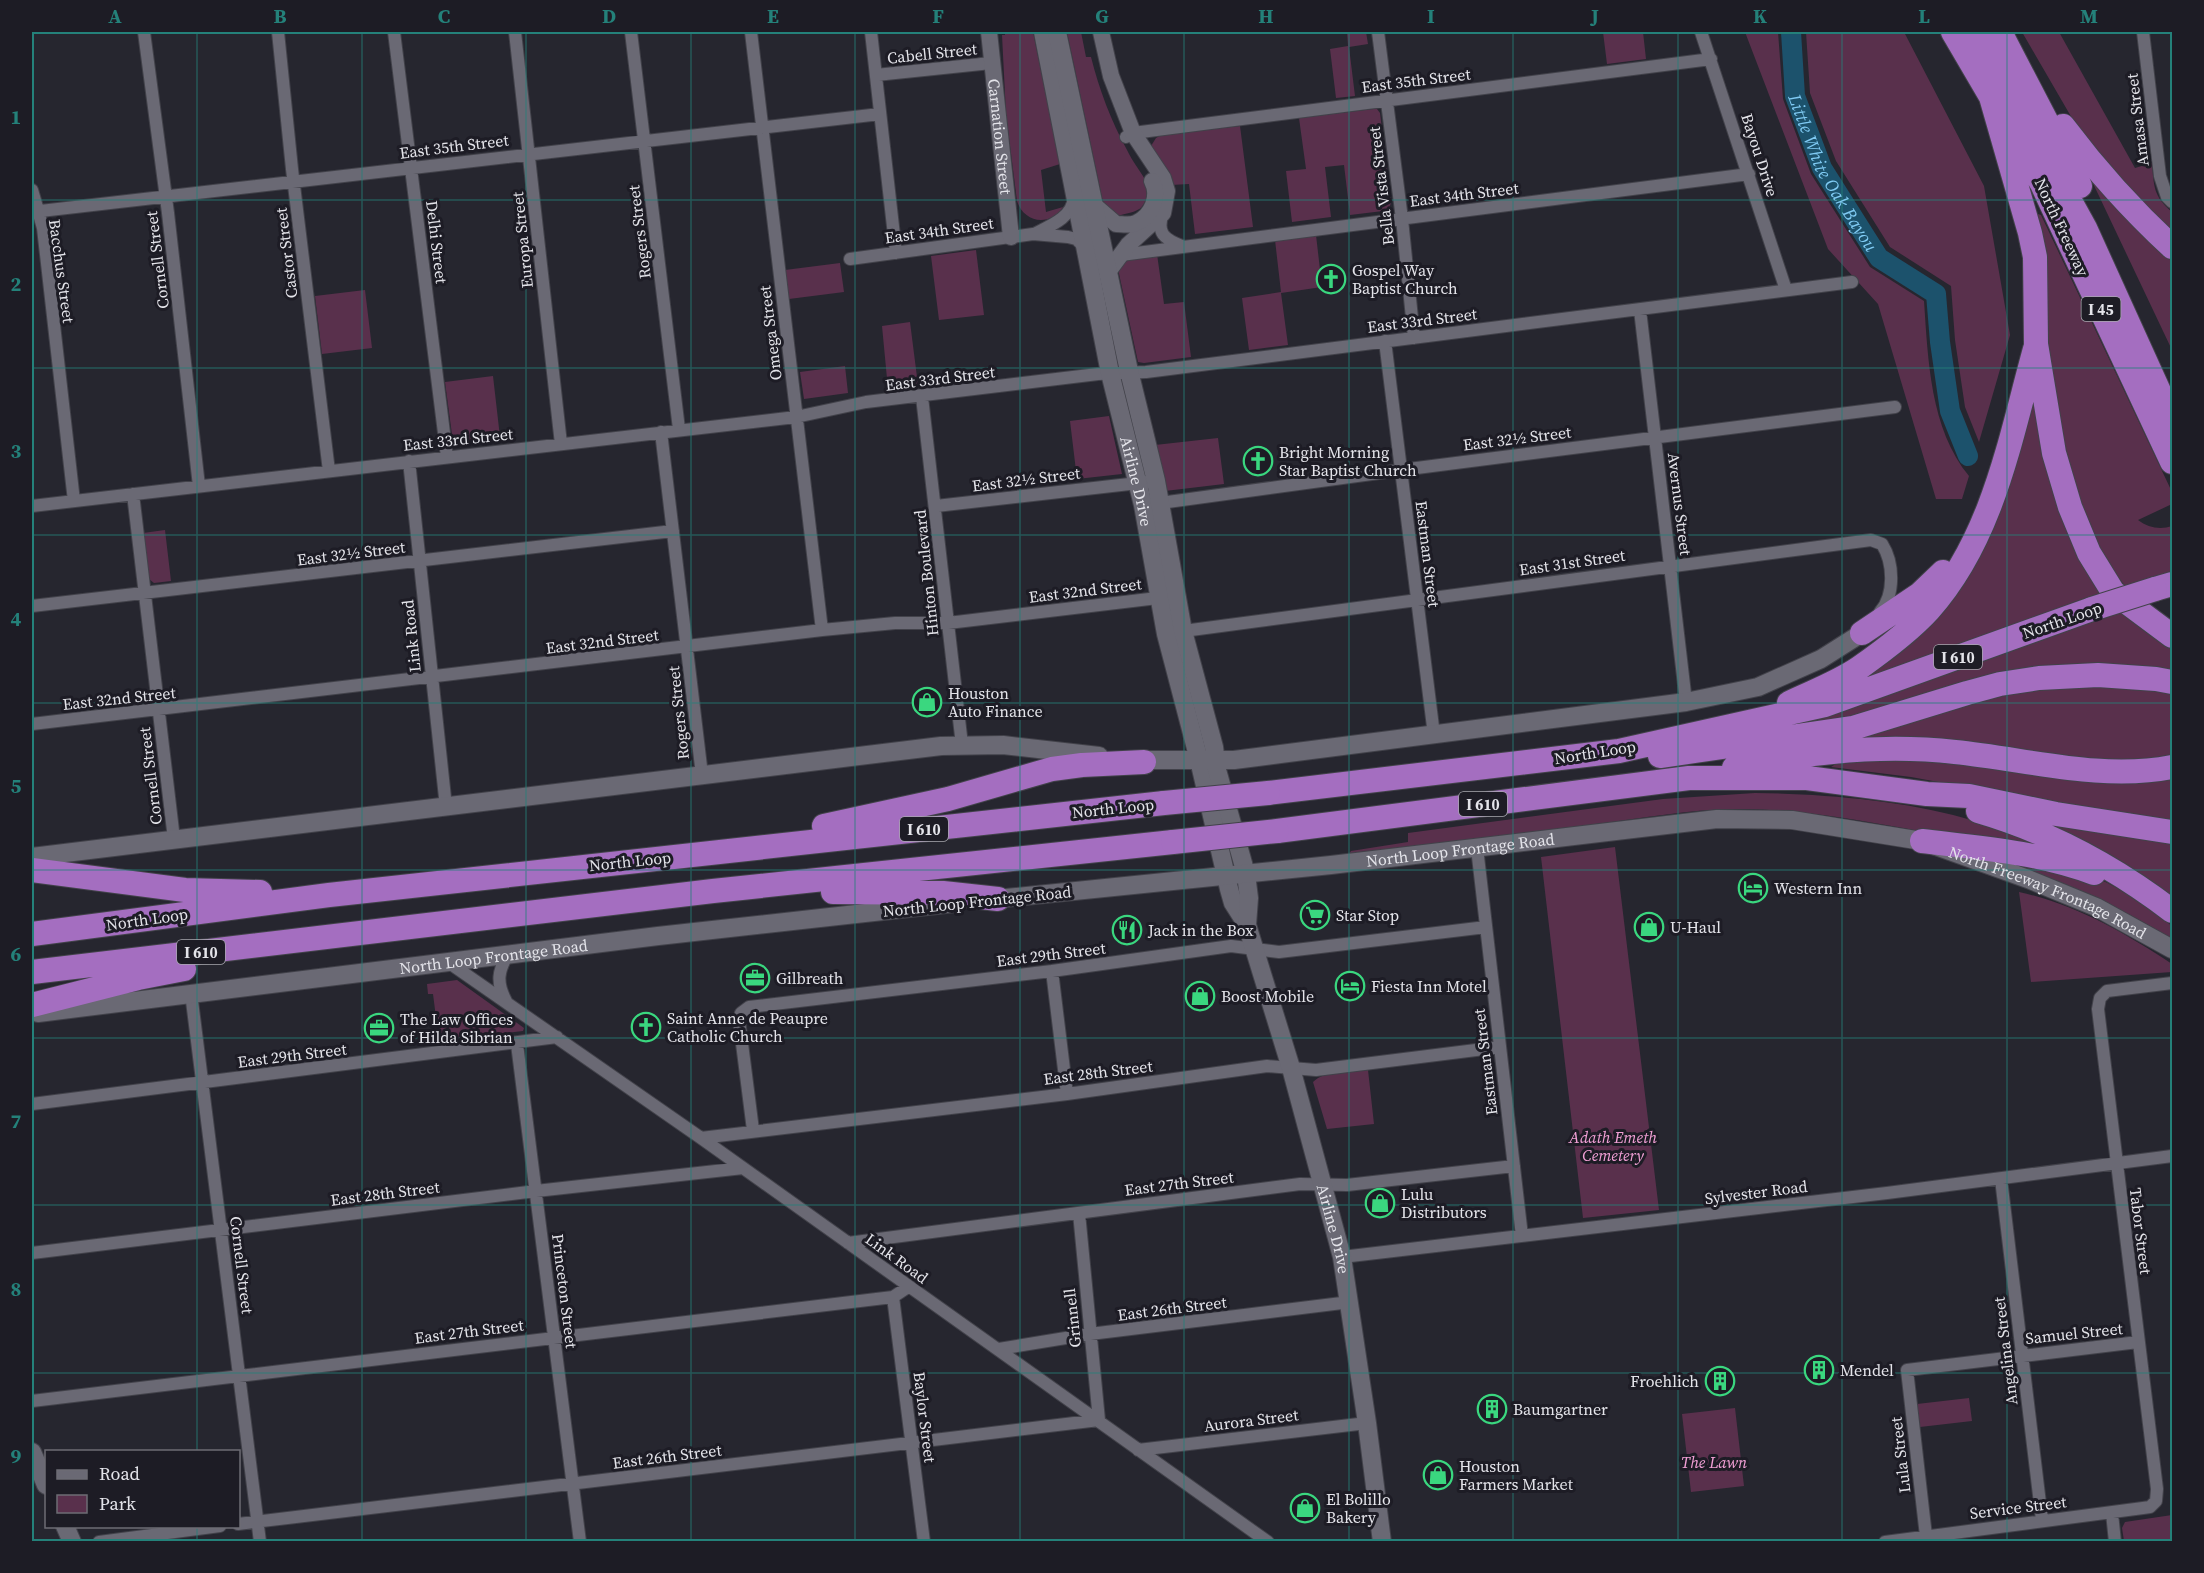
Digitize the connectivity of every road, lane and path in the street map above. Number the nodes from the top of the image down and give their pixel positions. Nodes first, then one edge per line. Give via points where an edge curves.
1 (144, 32) edge
2 (278, 32) edge
3 (394, 32) edge
4 (515, 32) edge
5 (631, 32) edge
6 (751, 32) edge
7 (871, 32) edge
8 (1043, 32) edge
9 (1057, 32) edge
10 (1091, 32) edge
11 (1101, 32) edge
12 (1378, 32) edge
13 (1701, 32) edge
14 (1953, 32) edge
15 (1977, 32) edge
16 (2000, 32) edge
17 (2143, 32) edge
18 (991, 33) edge
19 (1711, 59) junction
20 (991, 63) junction
21 (2022, 71) junction
22 (876, 75) junction
23 (1991, 97) junction
24 (1388, 101) junction
25 (880, 114) junction
26 (762, 128) junction
27 (1130, 135) junction
28 (645, 141) junction
29 (528, 154) junction
30 (412, 168) junction
31 (1749, 174) junction
32 (294, 182) junction
33 (1075, 189) junction
34 (32, 190) edge
35 (166, 196) junction
36 (2172, 202) edge
37 (1093, 204) junction
38 (34, 211) edge
39 (1162, 213) junction
40 (1402, 219) junction
41 (1033, 234) junction
42 (1011, 237) junction
43 (1183, 247) junction
44 (2172, 247) edge
45 (1086, 248) junction
46 (896, 253) junction
47 (1121, 255) junction
48 (850, 259) dead end
49 (1108, 272) junction
50 (1852, 282) dead end
51 (1786, 290) junction
52 (1640, 310) junction
53 (1414, 338) junction
54 (1385, 341) junction
55 (2036, 344) junction
56 (1129, 371) junction
57 (1110, 373) junction
58 (2172, 381) edge
59 (922, 397) junction
60 (1896, 407) dead end
61 (796, 417) junction
62 (2172, 420) edge
63 (679, 429) junction
64 (661, 432) junction
65 (1655, 438) junction
66 (561, 444) junction
67 (447, 457) junction
68 (409, 461) junction
69 (2172, 462) edge
70 (1401, 470) junction
71 (329, 471) junction
72 (1147, 482) junction
73 (199, 486) junction
74 (133, 494) junction
75 (74, 501) junction
76 (1151, 504) junction
77 (32, 506) edge
78 (936, 506) junction
79 (673, 531) junction
80 (1972, 543) junction
81 (420, 561) junction
82 (1672, 566) junction
83 (2164, 587) edge
84 (145, 593) junction
85 (1167, 597) junction
86 (1417, 600) junction
87 (32, 606) edge
88 (948, 623) junction
89 (822, 630) junction
90 (1175, 633) junction
91 (1862, 633) junction
92 (2172, 636) edge
93 (687, 647) junction
94 (432, 677) junction
95 (2172, 682) edge
96 (1686, 702) junction
97 (158, 710) junction
98 (1758, 719) junction
99 (32, 724) edge
100 (1434, 735) junction
101 (962, 745) junction
102 (1619, 751) junction
103 (1208, 760) junction
104 (1144, 762) junction
105 (2172, 767) edge
106 (702, 776) junction
107 (1689, 778) junction
108 (1927, 794) junction
109 (446, 807) junction
110 (2172, 832) edge
111 (174, 839) junction
112 (1922, 841) junction
113 (1477, 848) junction
114 (685, 855) junction
115 (32, 857) edge
116 (32, 870) edge
117 (1246, 874) junction
118 (1226, 876) junction
119 (713, 891) junction
120 (329, 895) junction
121 (998, 898) junction
122 (2172, 912) edge
123 (1247, 925) junction
124 (1486, 927) junction
125 (370, 933) junction
126 (32, 934) edge
127 (1254, 949) junction
128 (2172, 949) edge
129 (508, 954) junction
130 (448, 962) junction
131 (1052, 971) junction
132 (32, 972) edge
133 (2172, 983) edge
134 (191, 993) junction
135 (506, 1001) junction
136 (32, 1005) edge
137 (32, 1014) edge
138 (557, 1037) junction
139 (517, 1044) junction
140 (1500, 1047) junction
141 (1291, 1068) junction
142 (203, 1083) junction
143 (1067, 1094) junction
144 (32, 1104) edge
145 (753, 1130) junction
146 (701, 1137) junction
147 (2172, 1156) edge
148 (2116, 1163) junction
149 (1514, 1166) junction
150 (743, 1168) junction
151 (2001, 1179) junction
152 (1324, 1185) junction
153 (536, 1191) junction
154 (1079, 1212) junction
155 (221, 1229) junction
156 (1522, 1236) junction
157 (848, 1243) junction
158 (32, 1253) edge
159 (1342, 1257) junction
160 (908, 1287) junction
161 (893, 1298) junction
162 (1350, 1302) junction
163 (1090, 1334) junction
164 (554, 1338) junction
165 (2138, 1342) junction
166 (999, 1349) junction
167 (2022, 1355) junction
168 (1907, 1370) joint
169 (239, 1375) junction
170 (32, 1401) edge
171 (1100, 1420) junction
172 (1367, 1423) junction
173 (912, 1443) junction
174 (1138, 1450) junction
175 (32, 1452) edge
176 (45, 1483) edge
177 (573, 1484) junction
178 (2154, 1504) joint
179 (2112, 1513) junction
180 (2043, 1520) junction
181 (258, 1522) junction
182 (240, 1524) edge
183 (65, 1528) edge
184 (212, 1528) edge
185 (1926, 1536) junction
186 (72, 1542) edge
187 (99, 1542) edge
188 (260, 1542) edge
189 (580, 1542) edge
190 (924, 1542) edge
191 (1268, 1542) edge
192 (1382, 1542) edge
193 (1885, 1542) edge
194 (2115, 1542) edge

1 - 35 street, Cornell Street
2 - 32 street, Castor Street
3 - 30 street, Delhi Street
4 - 29 street, Europa Street
5 - 28 street, Rogers Street
6 - 26 street, Omega Street
7 - 22 street
8 - 33 main road, Airline Drive
9 - 37 main road, Airline Drive
10 - 27 street via 1107,96
11 - 27 street
12 - 24 street, Bella Vista Street
13 - 19 street, Bayou Drive
14 - 23 highway, North Freeway / I 45
15 - 62 highway, North Freeway via 2085,228
16 - 21 highway, North Freeway / I 45
17 - 36 street, Amasa Street via 2160,176
18 - 20 street, Carnation Street
19 - 24 street, East 35th Street
19 - 31 street, Bayou Drive
20 - 22 street, Cabell Street
20 - 42 street, Carnation Street
21 - 44 highway via 2092,166
21 - 58 highway, North Freeway / I 45 via 2101,227
22 - 25 street
23 - 55 highway via 2033,249
23 - 69 highway, North Freeway / I 45 via 2042,184
24 - 27 street, East 35th Street
24 - 40 street, Bella Vista Street
25 - 26 street, East 35th Street
25 - 46 street
26 - 28 street, East 35th Street
26 - 61 street, Omega Street
27 - 37 street via 1156,188 1154,204 1148,215 1126,225 1116,224
27 - 39 street via 1166,185
28 - 29 street, East 35th Street
28 - 63 street, Rogers Street
29 - 30 street, East 35th Street
29 - 66 street, Europa Street
30 - 32 street, East 35th Street
30 - 67 street, Delhi Street
31 - 40 street, East 34th Street
31 - 51 street, Bayou Drive
32 - 35 street, East 35th Street
32 - 71 street, Castor Street
33 - 41 street, East 34th Street via 1071,209 1059,221
33 - 45 main road, Airline Drive
34 - 38 street, Bacchus Street
35 - 38 street, East 35th Street
35 - 73 street, Cornell Street
37 - 49 main road, Airline Drive
38 - 75 street, Bacchus Street via 43,228
39 - 43 street via 1163,236
39 - 47 street
40 - 43 street, East 34th Street
40 - 53 street, Bella Vista Street
41 - 42 street, East 34th Street
41 - 45 street, East 34th Street via 1076,239
42 - 46 street, East 34th Street
43 - 47 street, East 34th Street
45 - 57 main road, Airline Drive
46 - 48 street, East 34th Street
47 - 49 street
49 - 56 main road, Airline Drive
50 - 51 street, East 33rd Street
51 - 52 street, East 33rd Street
52 - 53 street, East 33rd Street
52 - 65 street, Avernus Street
53 - 54 street, East 33rd Street
54 - 56 street, East 33rd Street
54 - 70 street, Eastman Street
55 - 80 highway via 1992,500
55 - 92 highway via 2054,453 2089,553 2113,592
56 - 57 street, East 33rd Street
56 - 72 main road, Airline Drive
57 - 59 street, East 33rd Street
57 - 72 main road, Airline Drive
59 - 61 street, East 33rd Street via 866,402
59 - 78 street, Hinton Boulevard
60 - 65 street, East 32½ Street
61 - 63 street, East 33rd Street
61 - 89 street, Omega Street
63 - 64 street, East 33rd Street
64 - 66 street, East 33rd Street
64 - 79 street, Rogers Street
65 - 70 street, East 32½ Street
65 - 82 street, Avernus Street
66 - 67 street, East 33rd Street
67 - 68 street, East 33rd Street
68 - 71 street, East 33rd Street
68 - 81 street, Link Road
70 - 76 street, East 32½ Street
70 - 86 street, Eastman Street
71 - 73 street, East 33rd Street
72 - 76 main road, Airline Drive
72 - 78 street, East 32½ Street
73 - 74 street, East 33rd Street
74 - 75 street, East 33rd Street
74 - 84 street, Cornell Street
75 - 77 street, East 33rd Street
76 - 85 main road, Airline Drive
78 - 88 street, Hinton Boulevard
79 - 81 street, East 32½ Street
79 - 93 street, Rogers Street
80 - 91 highway via 1920,594
80 - 98 highway via 1954,578 1912,627 1857,670
81 - 84 street, East 32½ Street
81 - 94 street, Link Road
82 - 86 street, East 31st Street
82 - 91 street, East 31st Street via 1878,541 1888,558 1892,591 1886,605
82 - 96 street, Avernus Street
83 - 98 highway, North Loop / I 610, bridge via 2091,609 1825,705
84 - 87 street, East 32½ Street
84 - 97 street, Cornell Street
85 - 88 street, East 32nd Street
85 - 90 main road, Airline Drive
86 - 90 street, East 31st Street
86 - 100 street, Eastman Street
88 - 89 street, East 32nd Street
88 - 101 street, Hinton Boulevard
89 - 93 street, East 32nd Street
90 - 103 main road, Airline Drive
91 - 96 main road via 1821,659 1758,687
93 - 94 street, East 32nd Street
93 - 106 street, Rogers Street
94 - 97 street, East 32nd Street
94 - 109 street, Link Road
95 - 102 highway via 2098,675 2039,678 1978,690 1853,728 1656,757
96 - 100 main road
97 - 99 street, East 32nd Street
97 - 111 street, Cornell Street
98 - 102 highway, North Loop / I 610
100 - 103 main road
101 - 104 main road via 1024,747
101 - 106 main road
102 - 114 highway, North Loop / I 610, bridge
103 - 104 main road
103 - 117 main road, Airline Drive
103 - 118 main road, Airline Drive
104 - 114 highway via 1052,769 948,799
105 - 107 highway via 2120,772 1914,748 1763,761
106 - 109 main road
107 - 108 highway, I 610 via 1807,778
107 - 119 highway, I 610, bridge via 1277,831
108 - 110 highway, I 610 via 1969,796
108 - 122 highway via 1998,817 2085,854 2134,882
109 - 111 main road
111 - 115 main road
112 - 113 main road, North Loop Frontage Road via 1792,820 1746,818
112 - 122 highway via 2005,850 2070,864 2124,886
112 - 128 main road, North Freeway Frontage Road via 2097,907
113 - 117 main road, North Loop Frontage Road
113 - 124 street, Eastman Street
114 - 120 highway, North Loop / I 610
116 - 120 highway via 185,890
117 - 118 main road, North Loop Frontage Road
117 - 123 main road, Airline Drive via 1250,898
118 - 121 main road, North Loop Frontage Road
118 - 123 main road, Airline Drive via 1233,903
119 - 121 highway via 943,892
119 - 125 highway, I 610
120 - 126 highway, North Loop / I 610
121 - 129 main road, North Loop Frontage Road
123 - 127 main road, Airline Drive
124 - 127 street, East 29th Street via 1279,952
124 - 140 street, Eastman Street
125 - 132 highway, I 610
125 - 136 highway via 138,978
127 - 131 street, East 29th Street via 1231,946
127 - 141 main road, Airline Drive
129 - 130 main road, North Loop Frontage Road
129 - 135 street via 498,977
130 - 134 main road, North Loop Frontage Road
130 - 135 street, Link Road
131 - 143 street
131 - 145 street, East 29th Street via 746,1008 739,1020
133 - 148 street, Tabor Street via 2107,991 2098,1003
134 - 137 main road, North Loop Frontage Road
134 - 142 street, Cornell Street
135 - 138 street, Link Road
138 - 139 street, East 29th Street
138 - 146 street, Link Road
139 - 142 street, East 29th Street
139 - 153 street, Princeton Street
140 - 141 street, East 28th Street via 1316,1070
140 - 149 street, Eastman Street
141 - 143 street, East 28th Street via 1267,1066
141 - 152 main road, Airline Drive
142 - 144 street, East 29th Street
142 - 155 street, Cornell Street
143 - 145 street, East 28th Street
145 - 146 street, East 28th Street
146 - 150 street, Link Road
147 - 148 street, Sylvester Road
148 - 151 street, Sylvester Road
148 - 165 street, Tabor Street
149 - 152 street, East 27th Street
149 - 156 street, Eastman Street
150 - 153 street, East 28th Street
150 - 157 street, Link Road
151 - 156 street, Sylvester Road
151 - 167 street, Angelina Street
152 - 154 street, East 27th Street via 1300,1184
152 - 159 main road, Airline Drive
153 - 155 street, East 28th Street
153 - 164 street, Princeton Street
154 - 157 street, East 27th Street
154 - 163 street, Grinnell
155 - 158 street, East 28th Street
155 - 169 street, Cornell Street
156 - 159 street, Sylvester Road
157 - 160 street, Link Road
159 - 162 main road, Airline Drive
160 - 161 street, East 27th Street
160 - 166 street, Link Road
161 - 164 street, East 27th Street
161 - 173 street, Baylor Street
162 - 163 street, East 26th Street
162 - 172 main road, Airline Drive
163 - 166 street, East 26th Street
163 - 171 street, Grinnell
164 - 169 street, East 27th Street
164 - 177 street, Princeton Street
165 - 167 street, Samuel Street
165 - 178 street, Tabor Street via 2157,1489
166 - 171 street, Link Road
167 - 168 street, Samuel Street
167 - 180 street, Angelina Street
168 - 185 street, Lula Street
169 - 170 street, East 27th Street
169 - 181 street, Cornell Street
171 - 173 street, East 26th Street
171 - 174 street, Link Road
172 - 174 street, Aurora Street
172 - 192 main road, Airline Drive
173 - 177 street, East 26th Street
173 - 190 street, Baylor Street
174 - 191 street, Link Road
175 - 176 main road
177 - 181 street, East 26th Street
177 - 189 street, Princeton Street
178 - 179 street, Service Street
179 - 180 street, Service Street
179 - 194 street
180 - 185 street, Service Street
181 - 182 street, East 26th Street
181 - 188 street, Cornell Street
183 - 186 main road
184 - 187 street
185 - 193 street, Service Street

